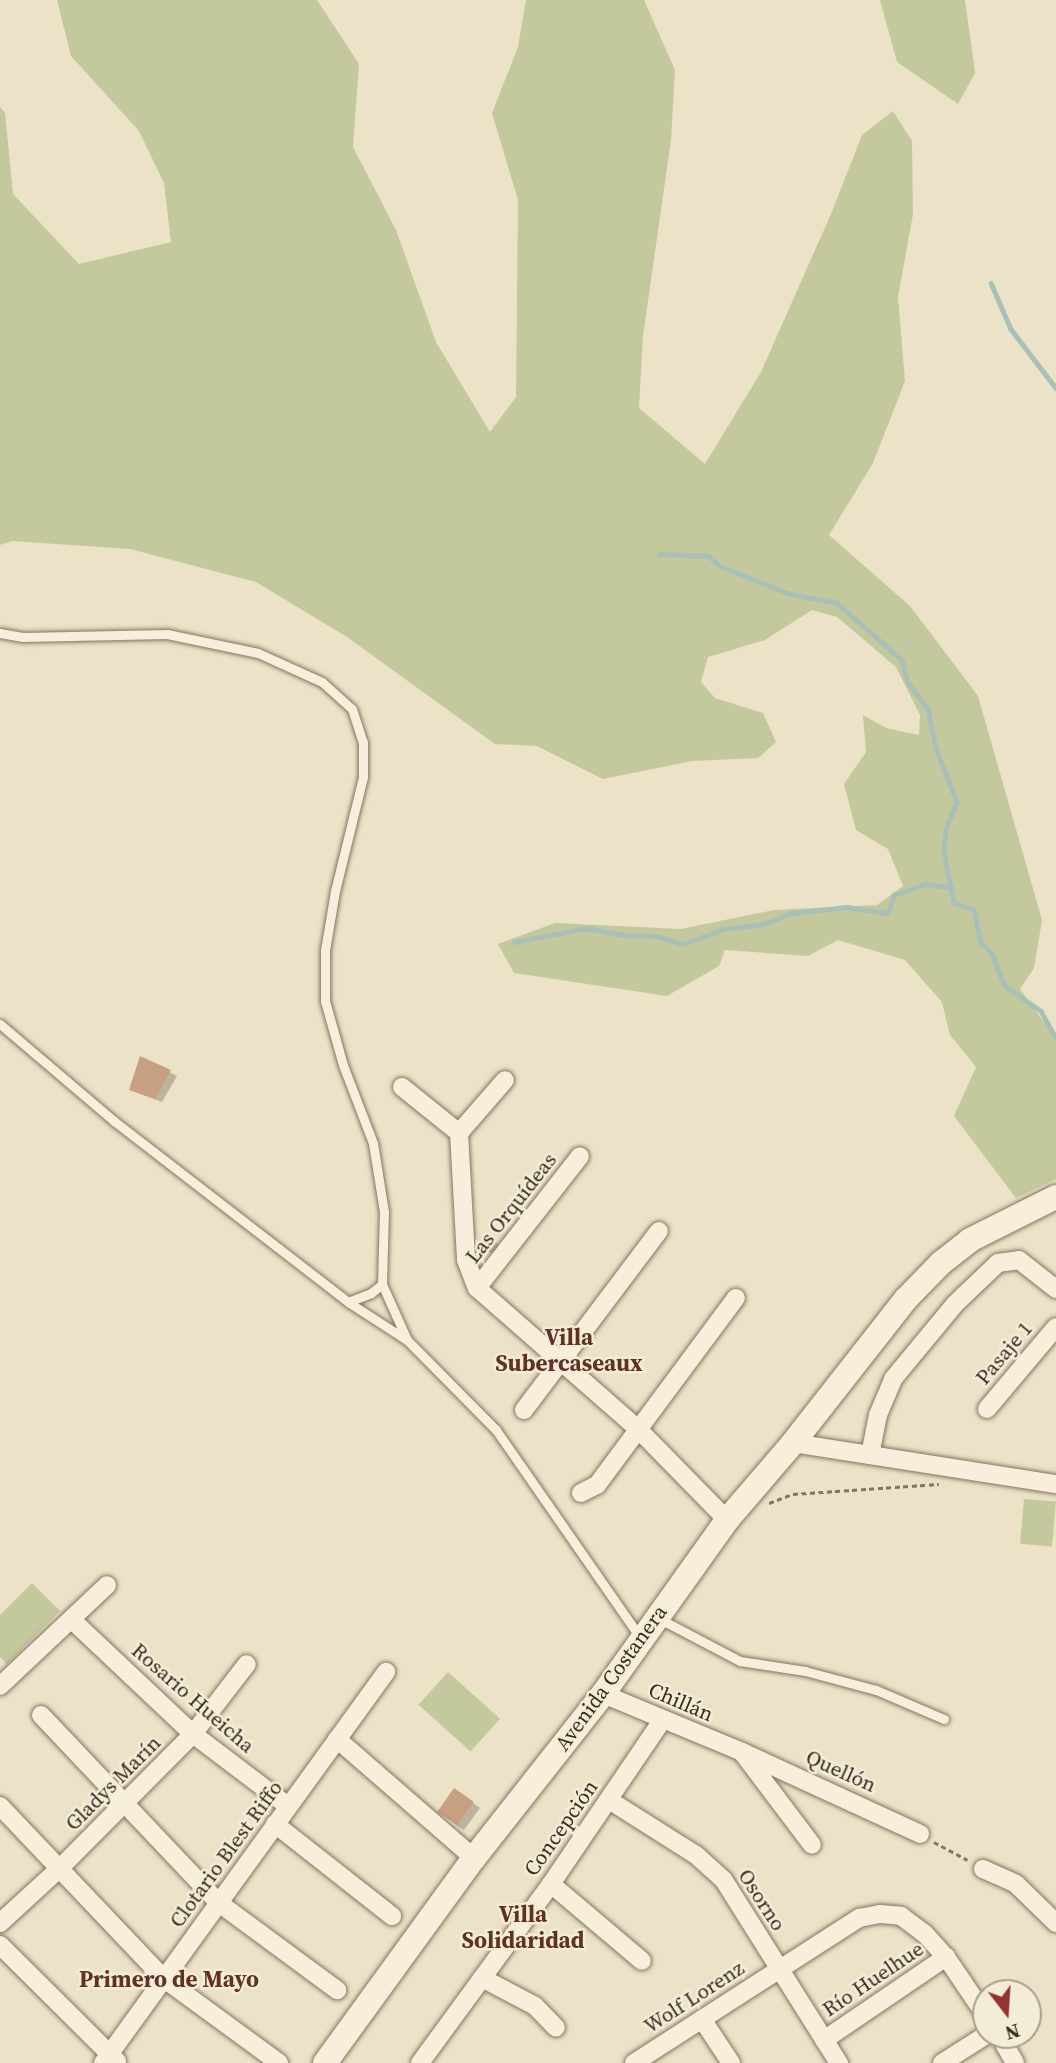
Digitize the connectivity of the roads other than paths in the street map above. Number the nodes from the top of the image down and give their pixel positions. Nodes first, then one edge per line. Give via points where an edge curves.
1 (0, 633) edge
2 (0, 1024) edge
3 (505, 1080) dead end
4 (402, 1087) dead end
5 (458, 1133) junction
6 (580, 1156) dead end
7 (1056, 1197) edge
8 (659, 1231) dead end
9 (382, 1284) junction
10 (477, 1288) junction
11 (1056, 1289) edge
12 (736, 1298) dead end
13 (348, 1302) junction
14 (1056, 1327) edge
15 (407, 1340) junction
16 (562, 1362) junction
17 (986, 1409) dead end
18 (524, 1410) dead end
19 (638, 1429) junction
20 (793, 1443) junction
21 (870, 1455) junction
22 (1056, 1484) edge
23 (581, 1493) dead end
24 (727, 1520) junction
25 (107, 1585) dead end
26 (656, 1618) junction
27 (72, 1620) junction
28 (641, 1638) junction
29 (247, 1664) dead end
30 (387, 1672) dead end
31 (4, 1676) edge
32 (603, 1694) junction
33 (41, 1715) dead end
34 (663, 1719) junction
35 (944, 1719) dead end
36 (194, 1734) junction
37 (337, 1739) junction
38 (742, 1752) junction
39 (608, 1800) junction
40 (125, 1804) junction
41 (0, 1806) edge
42 (288, 1806) junction
43 (275, 1824) junction
44 (920, 1834) road end
45 (812, 1845) dead end
46 (474, 1858) junction
47 (59, 1869) junction
48 (984, 1869) road end
49 (551, 1884) junction
50 (219, 1903) junction
51 (392, 1916) dead end
52 (0, 1923) edge
53 (1056, 1923) edge
54 (0, 1945) edge
55 (946, 1957) junction
56 (642, 1961) dead end
57 (779, 1969) junction
58 (163, 1978) junction
59 (482, 1978) junction
60 (337, 1990) dead end
61 (972, 1995) edge
62 (702, 2019) junction
63 (556, 2028) dead end
64 (824, 2040) junction
65 (972, 2044) edge
66 (110, 2061) edge
67 (279, 2063) edge
68 (325, 2063) edge
69 (420, 2063) edge
70 (634, 2063) edge
71 (732, 2063) edge
72 (839, 2063) edge
73 (942, 2063) edge

1 - 9 lane via 23,637 167,634 258,653 322,682 352,709 363,742 363,777 325,950 325,1002 373,1143 384,1212
2 - 13 lane via 114,1121
3 - 5 street
4 - 5 street
5 - 10 street via 466,1260
6 - 10 street, Las Orquídeas
7 - 20 street, Avenida Costanera via 970,1240 941,1263 905,1299
8 - 16 street
9 - 13 lane
9 - 15 lane
10 - 16 street
11 - 21 street via 1019,1260 998,1263 955,1304 893,1379 878,1415
12 - 19 street
13 - 15 lane
14 - 17 street, Pasaje 1
15 - 28 lane via 496,1430
16 - 18 street
16 - 19 street
19 - 23 street via 597,1485
19 - 24 street
20 - 21 street
20 - 24 street, Avenida Costanera
21 - 22 street
24 - 26 street, Avenida Costanera
25 - 27 street
26 - 28 street, Avenida Costanera
26 - 35 lane via 740,1661 805,1671 876,1690
27 - 31 street
27 - 36 street, Rosario Hueicha
28 - 32 street, Avenida Costanera
29 - 36 street, Gladys Marín
30 - 37 street, Clotario Blest Riffo
32 - 34 street, Chillán
32 - 46 street, Avenida Costanera
33 - 40 street
34 - 38 street, Chillán
34 - 39 street, Concepción
36 - 40 street, Gladys Marín
36 - 42 street, Rosario Hueicha
37 - 42 street, Clotario Blest Riffo
37 - 46 street
38 - 44 street, Quellón
38 - 45 street
39 - 49 street, Concepción
39 - 57 street, Osorno via 696,1855 723,1879
40 - 47 street, Gladys Marín
40 - 50 street
41 - 47 street
42 - 43 street, Clotario Blest Riffo
43 - 50 street, Clotario Blest Riffo
43 - 51 street
46 - 68 street, Avenida Costanera
47 - 52 street, Gladys Marín
47 - 58 street
48 - 53 street via 1016,1884
49 - 56 street
49 - 59 street, Concepción
50 - 58 street, Clotario Blest Riffo
50 - 60 street
54 - 66 street
55 - 57 street, Wolf Lorenz via 901,1916 880,1914 859,1918
55 - 61 street, Wolf Lorenz
55 - 64 street, Río Huelhue
57 - 62 street, Wolf Lorenz
57 - 64 street, Osorno
58 - 66 street, Clotario Blest Riffo
58 - 67 street
59 - 63 street via 535,2006
59 - 69 street, Concepción
62 - 70 street, Wolf Lorenz
62 - 71 street
64 - 72 street, Osorno
65 - 73 street

